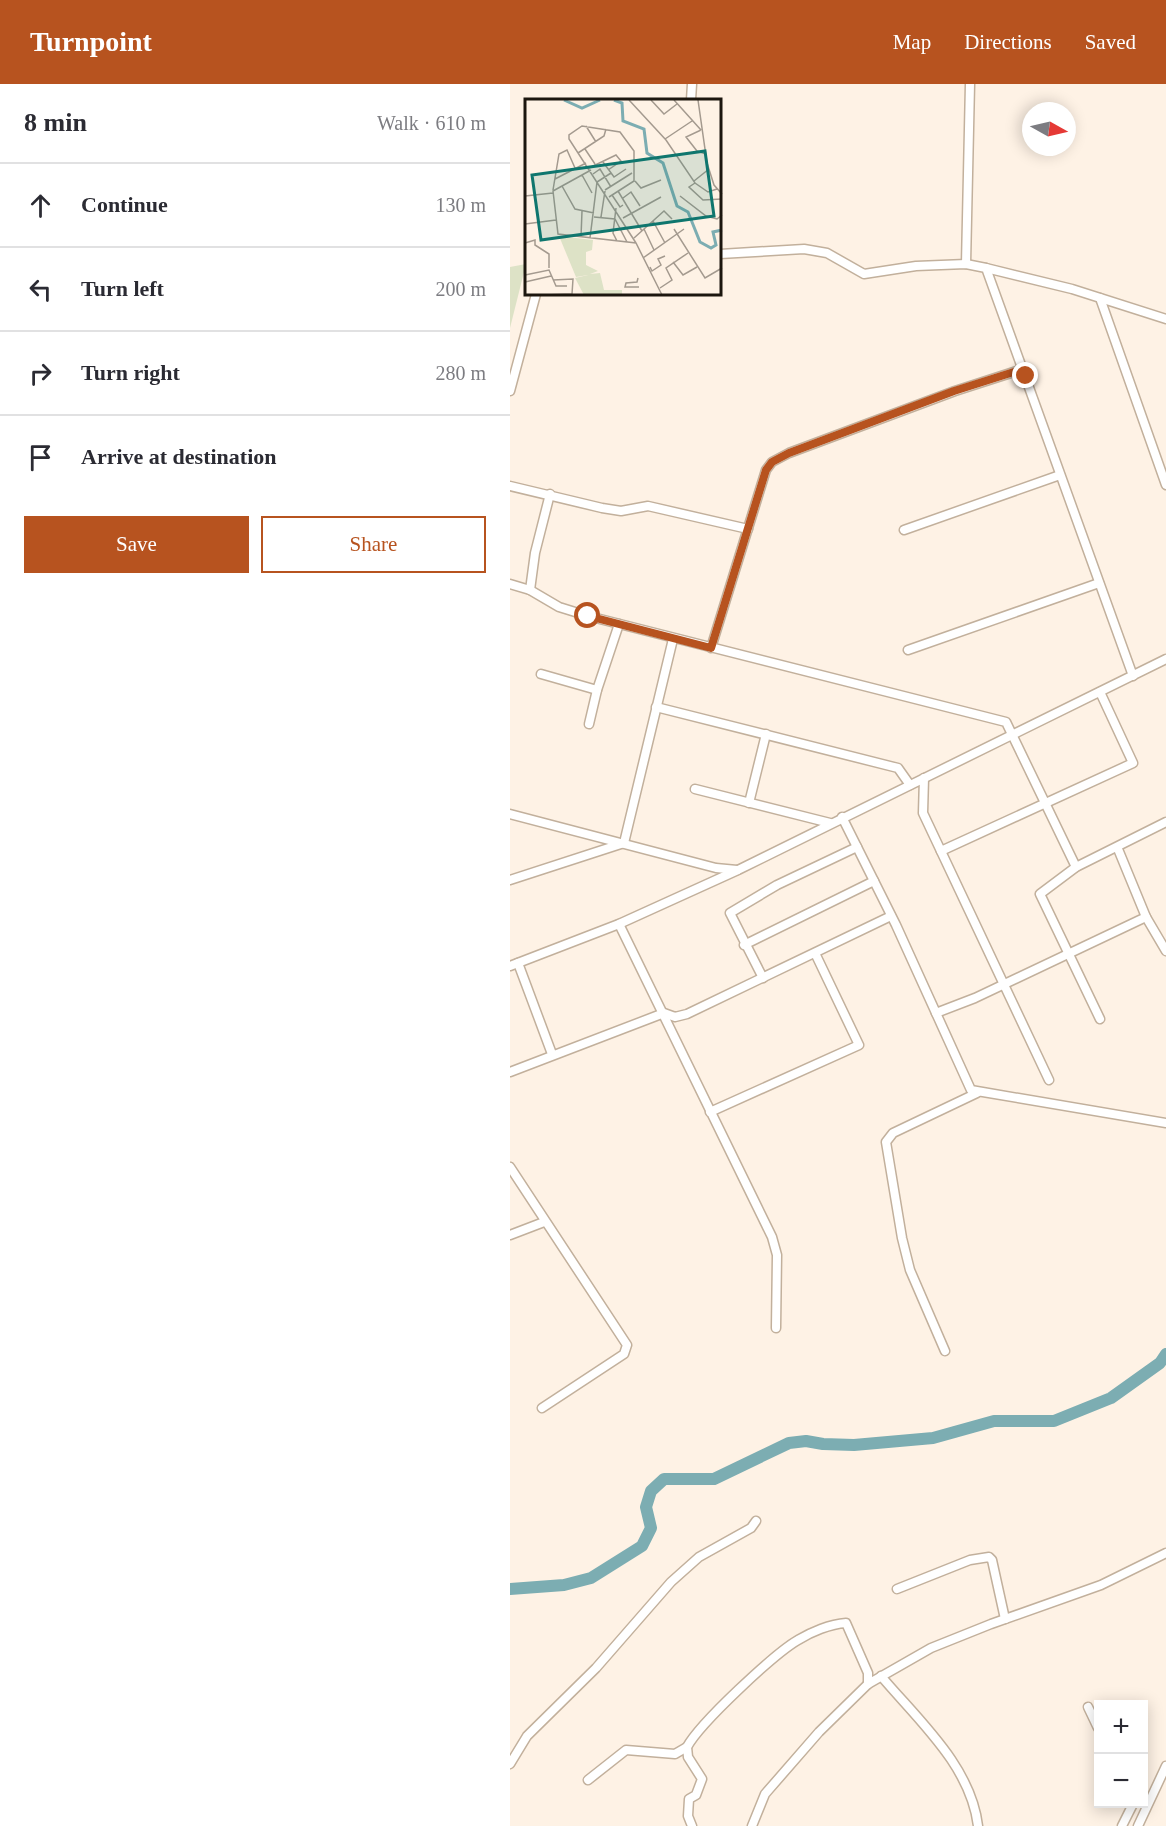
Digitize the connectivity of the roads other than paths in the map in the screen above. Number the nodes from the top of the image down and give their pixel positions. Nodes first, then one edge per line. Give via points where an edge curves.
1 (692, 84) edge
2 (970, 84) edge
3 (691, 99) edge
4 (722, 254) edge
5 (966, 264) junction
6 (986, 268) junction
7 (535, 296) edge
8 (1100, 298) junction
9 (1166, 320) edge
10 (1023, 369) junction
11 (510, 391) edge
12 (1060, 475) junction
13 (1166, 485) edge
14 (510, 486) edge
15 (550, 494) junction
16 (748, 529) junction
17 (904, 530) dead end
18 (1099, 582) junction
19 (510, 584) edge
20 (530, 590) junction
21 (619, 624) junction
22 (673, 639) junction
23 (711, 648) junction
24 (908, 650) dead end
25 (1165, 662) edge
26 (541, 674) dead end
27 (1133, 676) junction
28 (597, 690) junction
29 (1100, 692) junction
30 (656, 707) junction
31 (589, 724) dead end
32 (766, 734) junction
33 (1013, 734) junction
34 (924, 778) junction
35 (910, 785) junction
36 (695, 789) dead end
37 (749, 803) junction
38 (1046, 803) junction
39 (510, 814) edge
40 (842, 817) junction
41 (1166, 822) edge
42 (830, 824) junction
43 (624, 843) junction
44 (856, 847) junction
45 (1118, 849) junction
46 (941, 851) junction
47 (1076, 867) junction
48 (738, 870) junction
49 (510, 880) edge
50 (874, 881) junction
51 (891, 916) junction
52 (1146, 917) junction
53 (619, 924) junction
54 (744, 945) junction
55 (1166, 951) edge
56 (815, 953) junction
57 (1067, 954) junction
58 (514, 965) edge
59 (763, 978) junction
60 (1003, 982) junction
61 (664, 1013) junction
62 (936, 1013) junction
63 (1101, 1019) dead end
64 (552, 1054) junction
65 (510, 1072) edge
66 (1049, 1080) dead end
67 (977, 1093) junction
68 (710, 1112) junction
69 (1166, 1123) edge
70 (510, 1167) edge
71 (544, 1222) junction
72 (510, 1234) edge
73 (776, 1328) dead end
74 (945, 1352) dead end
75 (542, 1408) dead end
76 (756, 1521) dead end
77 (1166, 1553) edge
78 (897, 1589) dead end
79 (1005, 1619) junction
80 (881, 1676) junction
81 (868, 1684) junction
82 (1088, 1707) dead end
83 (1094, 1720) edge
84 (687, 1747) junction
85 (510, 1764) edge
86 (1166, 1766) edge
87 (588, 1780) dead end
88 (1130, 1808) edge
89 (692, 1826) edge
90 (752, 1826) edge
91 (978, 1826) edge
92 (1122, 1826) edge
93 (1138, 1826) edge

1 - 3 street
2 - 5 street
4 - 5 street via 804,249 827,253 864,274
5 - 6 street
6 - 8 street
6 - 10 street
7 - 11 street
8 - 9 street
8 - 13 street
10 - 12 street
10 - 16 street via 954,391 772,462
12 - 17 street
12 - 18 street
14 - 15 street
15 - 16 street via 621,511 648,506
15 - 20 street
16 - 23 street
18 - 24 street
18 - 27 street
19 - 20 street
20 - 21 street via 558,607
21 - 22 street
21 - 28 street
22 - 23 street
22 - 30 street
23 - 33 street via 1002,720
25 - 27 street
26 - 28 street
27 - 29 street
28 - 31 street
29 - 33 street
29 - 38 street via 1132,763
30 - 32 street
30 - 43 street
32 - 35 street via 898,768
32 - 37 street
33 - 34 street
33 - 38 street
34 - 35 street
34 - 46 street via 921,806
35 - 40 street
36 - 37 street
37 - 42 street
38 - 46 street
38 - 47 street
39 - 43 street
40 - 42 street
40 - 44 street
41 - 45 street
42 - 48 street
43 - 48 street via 716,868
43 - 49 street
44 - 50 street
44 - 54 street via 730,913
45 - 47 street
45 - 52 street
46 - 60 street
47 - 57 street via 1040,894
48 - 53 street
50 - 51 street
50 - 54 street
51 - 56 street
51 - 62 street
52 - 55 street
52 - 57 street
53 - 58 street
53 - 61 street
54 - 59 street
56 - 59 street
56 - 68 street via 859,1045
57 - 60 street
57 - 63 street
58 - 64 street
59 - 61 street via 680,1017
60 - 62 street
60 - 66 street
61 - 64 street
61 - 68 street
62 - 67 street via 969,1087
64 - 65 street
67 - 69 street
67 - 74 street via 893,1133 886,1142 910,1270
68 - 73 street via 776,1247
70 - 71 street
71 - 72 street
71 - 75 street via 627,1348 624,1354
76 - 85 street via 751,1528 699,1557 671,1582 596,1668 527,1736
77 - 79 street via 1115,1580
78 - 79 street via 970,1560 989,1557
79 - 80 street via 931,1648
80 - 81 street
80 - 91 street via 958,1771 975,1803
81 - 84 street via 868,1673 851,1632 846,1623 835,1623 798,1640 772,1660 712,1717
81 - 90 street via 765,1794
82 - 83 street
84 - 87 street via 675,1754 626,1750
84 - 89 street via 688,1757 702,1779 696,1795 689,1799
86 - 93 street
88 - 92 street

